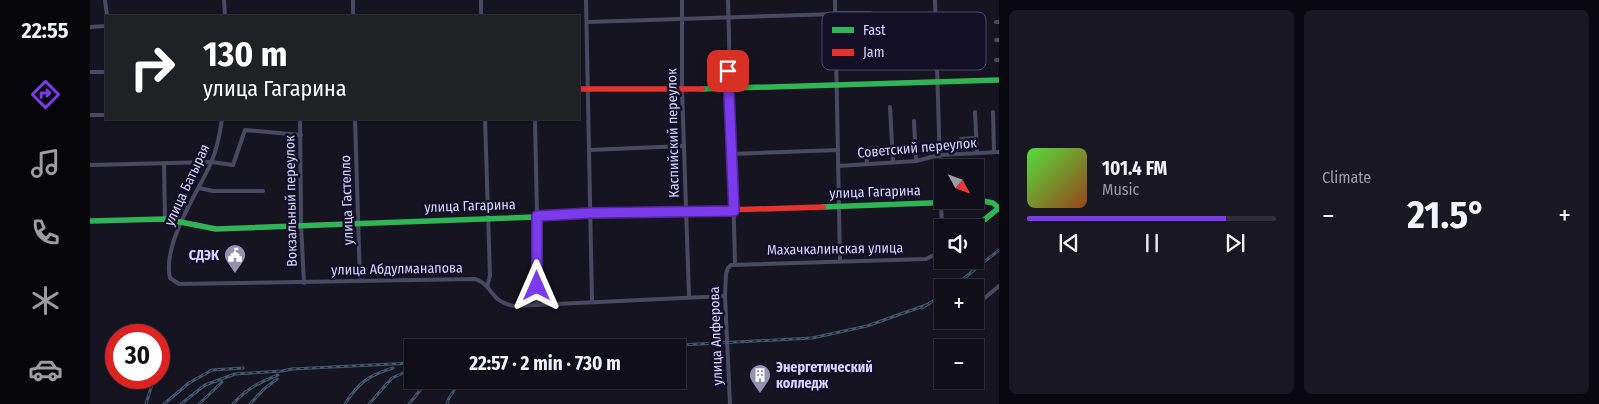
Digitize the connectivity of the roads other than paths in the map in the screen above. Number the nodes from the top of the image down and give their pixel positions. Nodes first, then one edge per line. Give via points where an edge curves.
1 (105, 0) edge
2 (224, 0) edge
3 (353, 0) edge
4 (481, 0) edge
5 (586, 0) edge
6 (682, 0) edge
7 (728, 0) edge
8 (822, 14) edge
9 (106, 15) edge
10 (225, 15) edge
11 (353, 15) edge
12 (482, 15) edge
13 (728, 18) junction
14 (682, 20) junction
15 (587, 22) junction
16 (105, 26) edge
17 (90, 27) edge
18 (837, 70) edge
19 (937, 70) edge
20 (90, 72) edge
21 (105, 72) edge
22 (999, 80) edge
23 (937, 81) junction
24 (837, 84) junction
25 (580, 89) edge
26 (589, 89) junction
27 (682, 89) junction
28 (729, 89) junction
29 (890, 107) dead end
30 (975, 112) dead end
31 (993, 112) dead end
32 (90, 115) edge
33 (105, 115) edge
34 (222, 120) edge
35 (300, 120) edge
36 (355, 120) edge
37 (485, 120) edge
38 (535, 120) edge
39 (914, 121) dead end
40 (301, 135) junction
41 (997, 137) edge
42 (975, 138) junction
43 (961, 139) dead end
44 (684, 146) junction
45 (892, 148) junction
46 (589, 150) junction
47 (838, 150) junction
48 (996, 152) edge
49 (977, 153) junction
50 (731, 154) junction
51 (940, 155) junction
52 (940, 159) edge
53 (916, 161) junction
54 (212, 162) junction
55 (892, 162) junction
56 (164, 164) junction
57 (867, 164) junction
58 (90, 165) edge
59 (838, 166) junction
60 (199, 188) junction
61 (263, 192) dead end
62 (984, 202) edge
63 (934, 203) edge
64 (839, 205) junction
65 (999, 208) edge
66 (686, 211) junction
67 (734, 211) junction
68 (591, 213) junction
69 (537, 216) junction
70 (488, 218) junction
71 (165, 219) junction
72 (984, 220) edge
73 (90, 221) edge
74 (181, 222) junction
75 (359, 223) junction
76 (301, 224) junction
77 (934, 255) edge
78 (840, 261) junction
79 (734, 264) junction
80 (360, 281) junction
81 (304, 283) junction
82 (179, 284) joint
83 (487, 286) junction
84 (999, 286) edge
85 (689, 296) junction
86 (725, 296) junction
87 (984, 299) edge
88 (592, 301) junction
89 (537, 304) junction
90 (730, 404) edge

1 - 9 street
2 - 10 street
3 - 11 street
4 - 12 street
5 - 15 street
6 - 14 street, Каспийский переулок
7 - 13 street
8 - 13 street
13 - 14 street
13 - 28 street
14 - 15 street
14 - 27 street, Каспийский переулок
15 - 26 street
16 - 17 street
18 - 24 street
19 - 23 street
20 - 21 street
22 - 23 street
23 - 24 street
23 - 51 street
24 - 28 street
24 - 47 street
25 - 26 street
26 - 27 street
26 - 46 street
27 - 28 street
27 - 44 street, Каспийский переулок
28 - 50 street
29 - 45 street
30 - 42 street
31 - 41 street
32 - 33 street
34 - 54 street, улица Батырая
35 - 40 street, Вокзальный переулок
36 - 75 street, улица Гастелло
37 - 70 street
38 - 69 street
39 - 53 street
40 - 54 street via 245,130 233,165
40 - 76 street, Вокзальный переулок
41 - 48 street
42 - 43 street
42 - 49 street
44 - 46 street
44 - 66 street, Каспийский переулок
45 - 55 street
45 - 57 street via 866,149
46 - 68 street
47 - 50 street
47 - 59 street
48 - 49 street, Советский переулок
49 - 51 street, Советский переулок
50 - 67 street
51 - 52 street
51 - 53 street, Советский переулок
53 - 55 street, Советский переулок
54 - 56 street
54 - 60 street, улица Батырая
55 - 57 street, Советский переулок
56 - 58 street
56 - 71 street
57 - 59 street, Советский переулок
59 - 64 street
60 - 61 street
60 - 74 street, улица Батырая
62 - 65 street, улица Гагарина
63 - 64 street, улица Гагарина
64 - 67 street, улица Гагарина
64 - 78 street
65 - 72 street
66 - 67 street, улица Гагарина
66 - 68 street, улица Гагарина
66 - 85 street, Каспийский переулок
67 - 79 street
68 - 69 street, улица Гагарина
68 - 88 street
69 - 70 street, улица Гагарина
69 - 89 street
70 - 75 street, улица Гагарина
70 - 83 street via 490,276
71 - 73 street, улица Гагарина
71 - 74 street, улица Гагарина
74 - 76 street, улица Гагарина via 216,229
74 - 82 street, улица Батырая via 169,266 170,278
75 - 76 street, улица Гагарина
75 - 80 street, улица Гастелло
76 - 81 street, Вокзальный переулок
77 - 78 street, Махачкалинская улица via 926,259
78 - 79 street, Махачкалинская улица
79 - 86 street, улица Алферова via 726,274
80 - 81 street, улица Абдулманапова
80 - 83 street, улица Абдулманапова via 475,279
81 - 82 street, улица Абдулманапова
83 - 89 street, улица Абдулманапова via 500,302 514,306
84 - 87 street
85 - 86 street, улица Абдулманапова
85 - 88 street, улица Абдулманапова
86 - 90 street, улица Алферова
88 - 89 street, улица Абдулманапова

